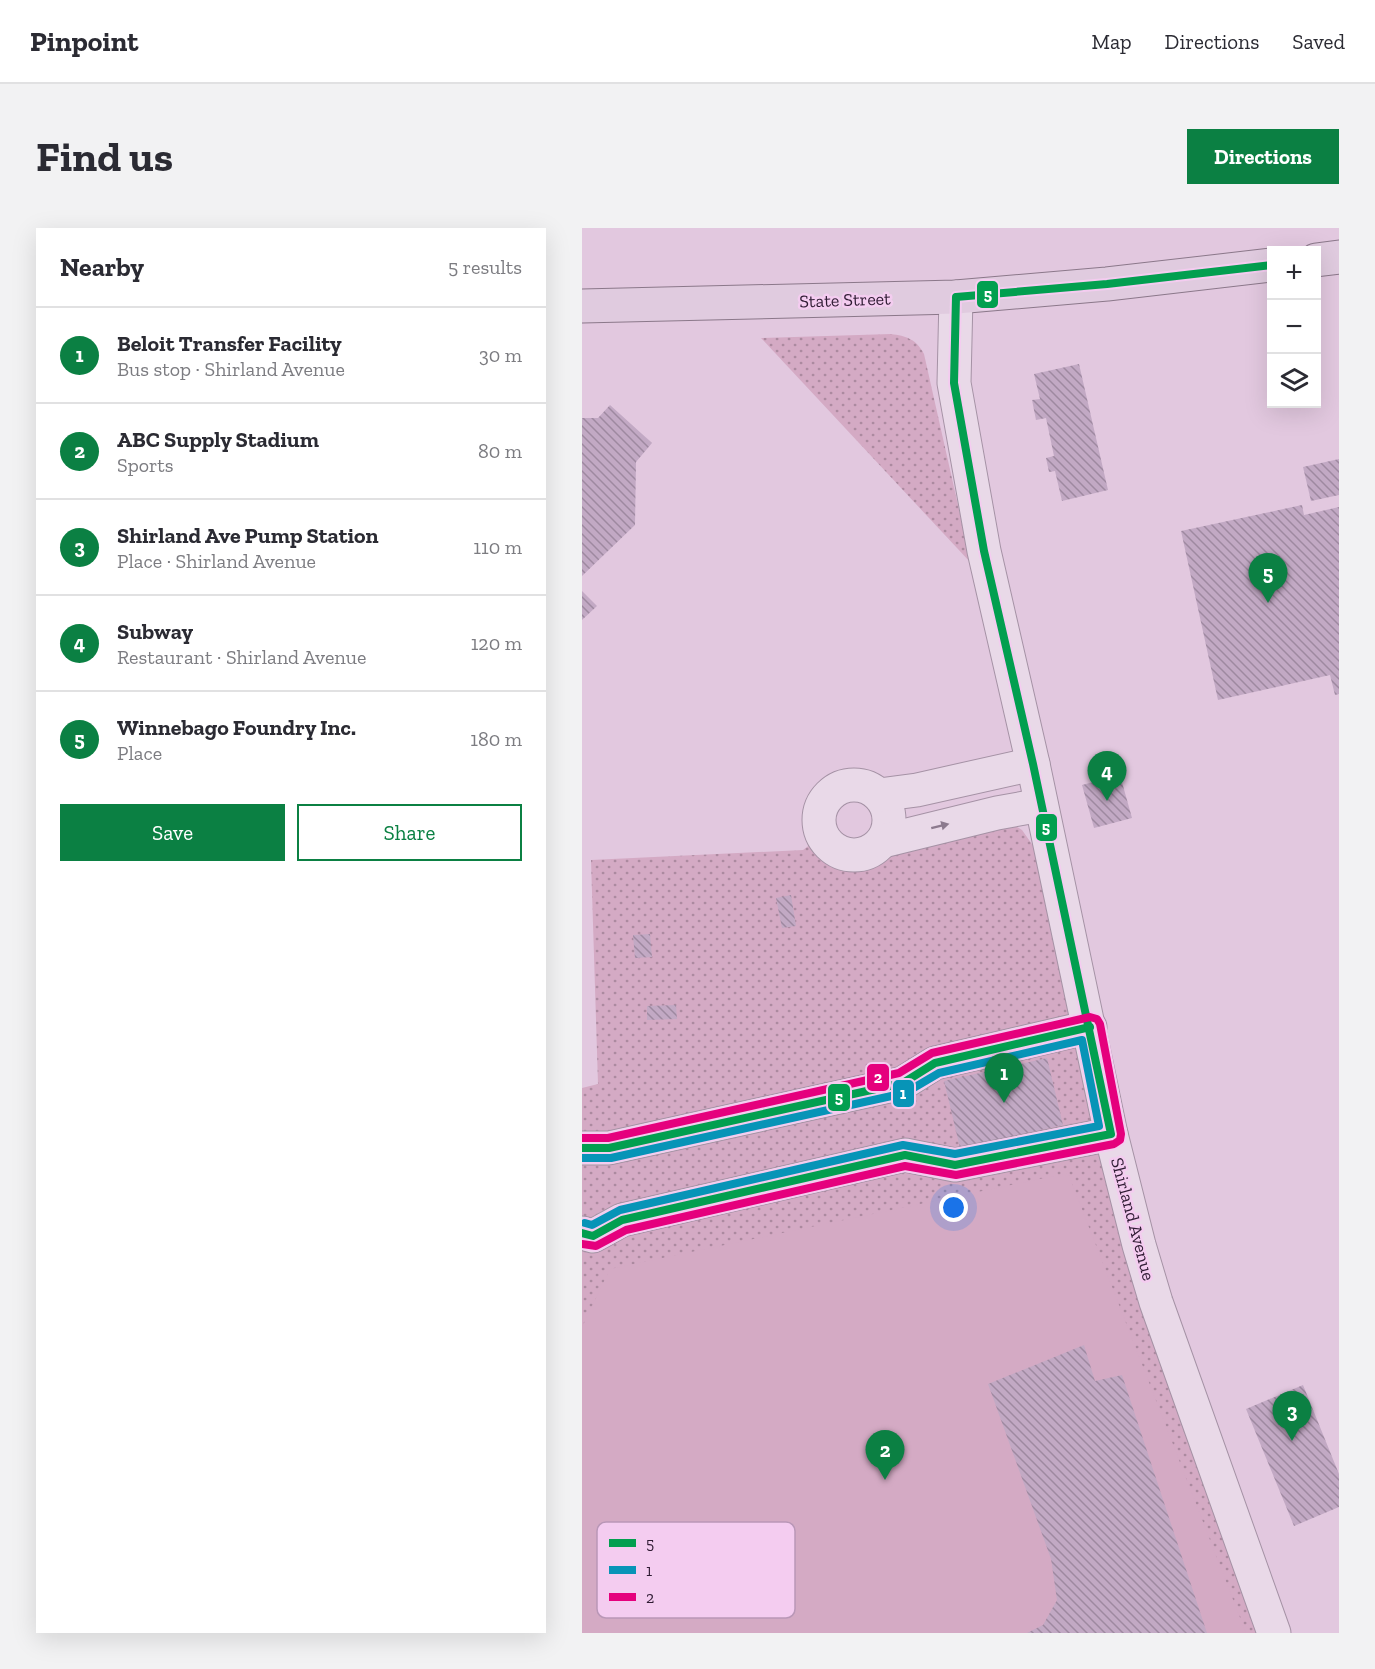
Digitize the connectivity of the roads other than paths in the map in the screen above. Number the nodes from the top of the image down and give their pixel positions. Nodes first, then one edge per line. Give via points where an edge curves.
1 (1339, 257) edge
2 (1321, 259) edge
3 (1267, 266) edge
4 (956, 297) junction
5 (582, 306) edge
6 (1033, 764) junction
7 (879, 795) junction
8 (1041, 805) junction
9 (883, 841) junction
10 (1090, 1027) junction
11 (1111, 1134) junction
12 (582, 1148) edge
13 (582, 1233) edge
14 (1274, 1633) edge

1 - 2 main road
3 - 4 main road, State Street
4 - 5 main road, State Street
4 - 6 street, Shirland Avenue via 954,383 984,551
6 - 7 street
6 - 8 street, Shirland Avenue
7 - 9 street via 889,817
7 - 9 street via 858,785 837,789 821,806 819,828 830,847 851,856 863,855
9 -> 8 street
8 - 10 street, Shirland Avenue
10 - 11 street, Shirland Avenue
10 - 12 street via 935,1063 903,1083 609,1148
11 - 13 street via 955,1166 905,1155 622,1220 593,1236
11 - 14 street, Shirland Avenue via 1156,1302

